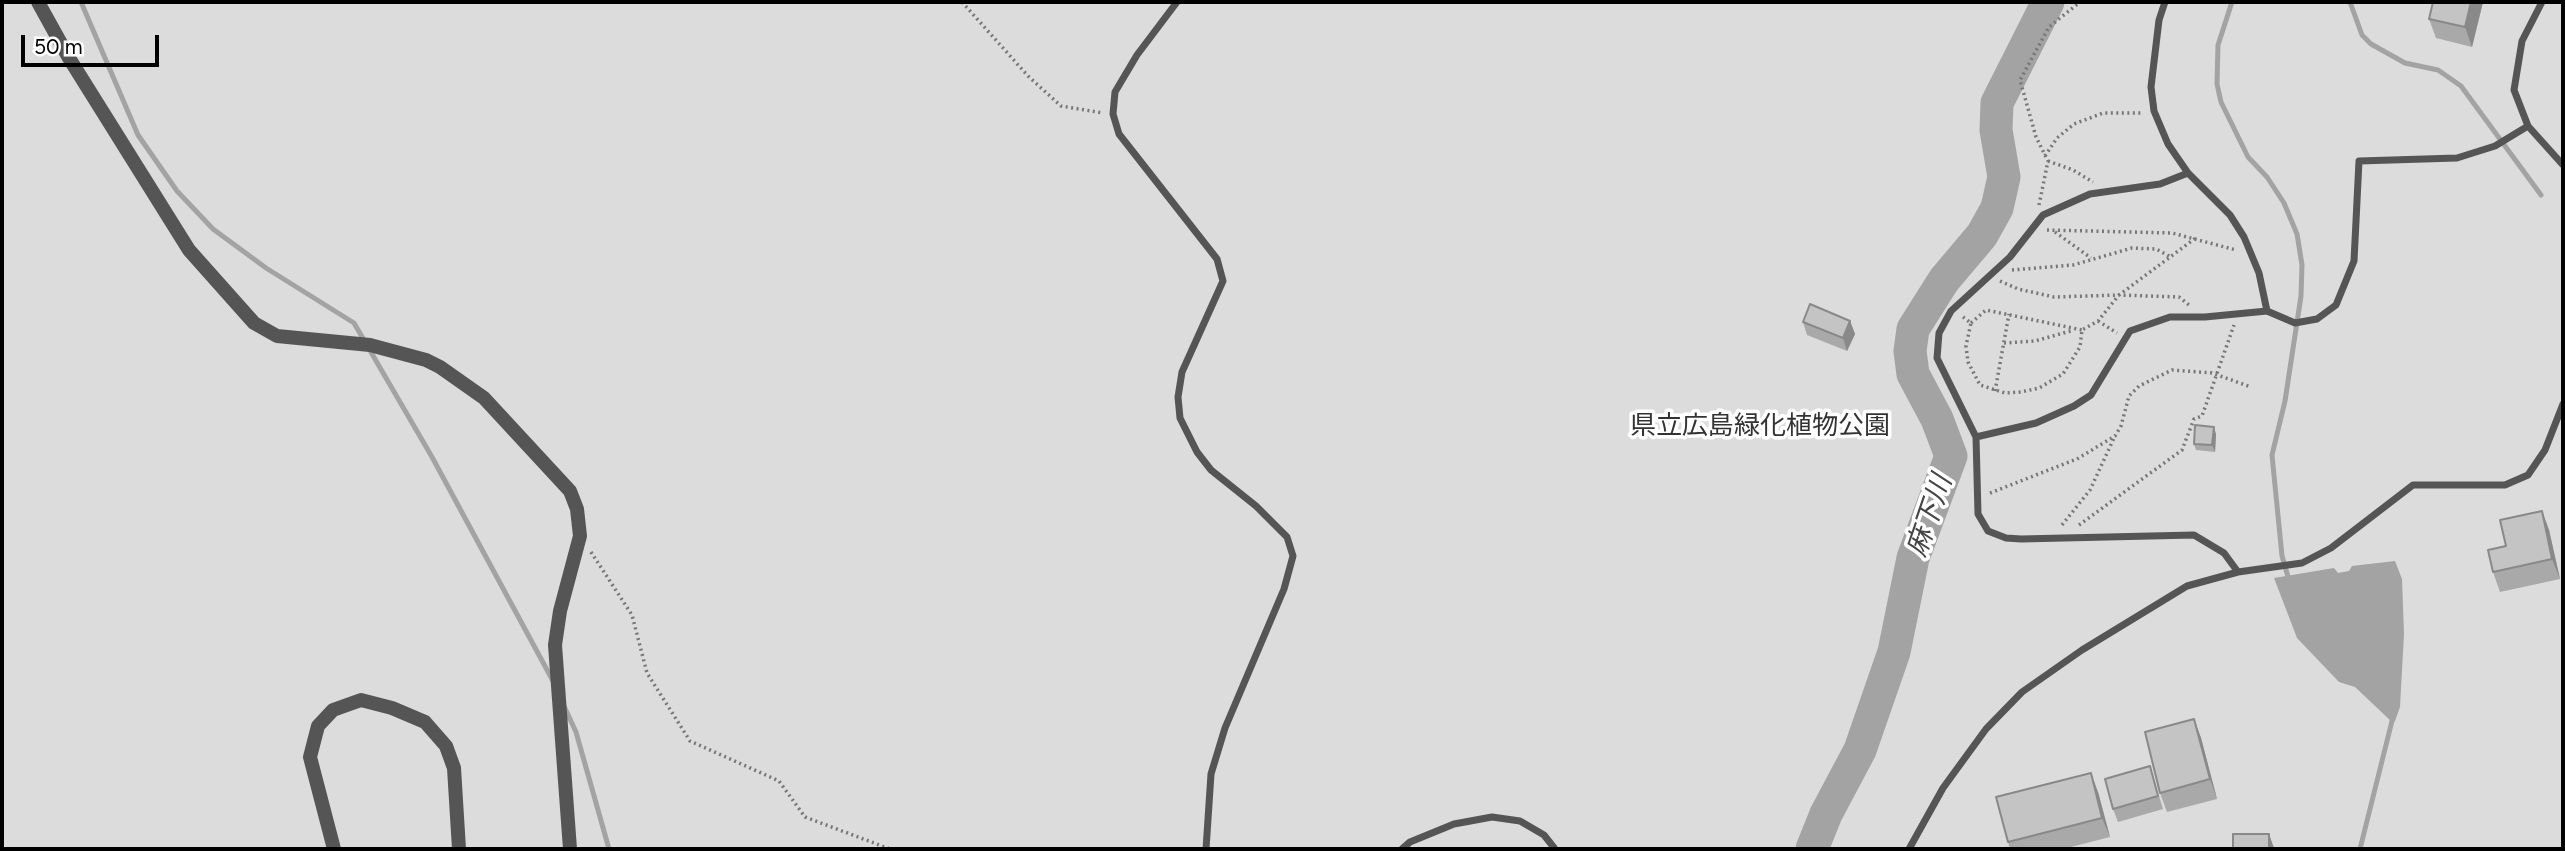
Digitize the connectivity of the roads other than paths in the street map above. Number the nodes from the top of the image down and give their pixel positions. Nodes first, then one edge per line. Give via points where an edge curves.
1 (38, 2) edge
2 (1177, 2) edge
3 (2165, 2) edge
4 (2542, 2) edge
5 (2528, 126) junction
6 (2563, 165) edge
7 (2188, 173) junction
8 (2267, 311) junction
9 (2563, 404) edge
10 (1976, 437) junction
11 (2238, 572) junction
12 (334, 849) edge
13 (459, 849) edge
14 (570, 849) edge
15 (1206, 849) edge
16 (1402, 849) edge
17 (1555, 849) edge
18 (1909, 849) edge

1 - 14 street via 189,250 254,323 277,336 370,345 426,359 484,398 570,491 580,536 555,645
2 - 15 lane via 1115,92 1113,114 1119,134 1217,259 1223,281 1182,372 1181,418 1211,470 1287,537 1293,556 1211,774
3 - 7 lane via 2151,87 2154,111 2168,144
4 - 5 lane via 2522,41 2514,90
5 - 6 lane
5 - 8 lane via 2495,146 2458,158 2359,161 2354,261 2336,305 2317,320 2295,323
7 - 8 lane via 2230,215 2253,258
7 - 10 lane via 2160,184 2102,190 2043,215 2000,268 1951,311 1939,333 1937,358
8 - 10 lane via 2169,317 2130,331 2091,395 2036,423
9 - 11 lane via 2545,450 2528,475 2505,485 2413,485 2331,548 2302,563
10 - 11 lane via 1978,514 1988,531 2006,538 2194,535 2224,554
11 - 18 lane via 2187,586 2022,692 1986,729 1943,788
12 - 13 street via 310,757 318,726 333,710 361,700 425,722 446,746 454,768
16 - 17 lane via 1454,824 1492,817 1520,821 1544,835

